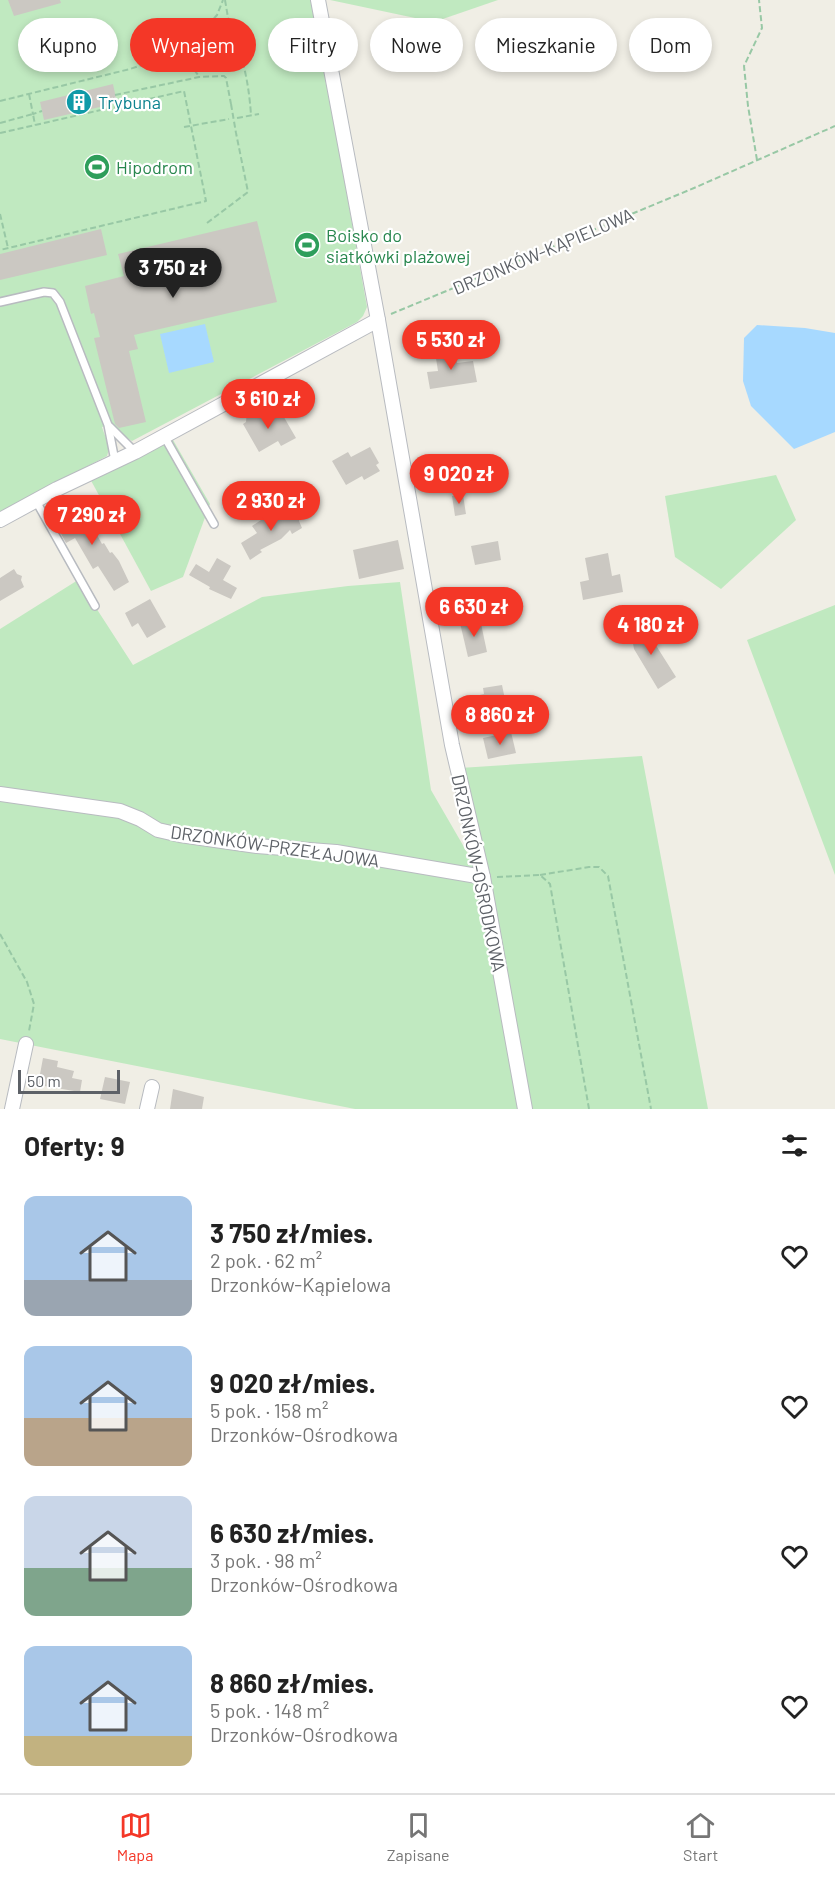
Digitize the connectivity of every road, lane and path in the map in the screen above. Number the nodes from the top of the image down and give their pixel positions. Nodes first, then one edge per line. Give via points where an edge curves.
1 (224, 0) edge
2 (318, 0) edge
3 (759, 0) edge
4 (214, 18) edge
5 (228, 18) edge
6 (130, 69) edge
7 (197, 72) edge
8 (245, 72) edge
9 (199, 77) junction
10 (28, 94) junction
11 (115, 95) dead end
12 (0, 101) edge
13 (42, 111) dead end
14 (33, 114) junction
15 (259, 114) dead end
16 (251, 115) junction
17 (237, 118) dead end
18 (229, 119) dead end
19 (0, 123) edge
20 (35, 125) junction
21 (191, 126) junction
22 (835, 126) edge
23 (184, 127) dead end
24 (0, 133) edge
25 (758, 160) junction
26 (0, 214) edge
27 (207, 223) dead end
28 (8, 248) junction
29 (0, 250) edge
30 (0, 302) edge
31 (378, 320) junction
32 (108, 425) junction
33 (164, 436) junction
34 (135, 452) junction
35 (115, 461) junction
36 (36, 501) junction
37 (0, 520) edge
38 (214, 524) dead end
39 (95, 606) dead end
40 (0, 794) edge
41 (540, 875) junction
42 (483, 877) junction
43 (0, 934) edge
44 (26, 1044) joint
45 (152, 1088) dead end
46 (0, 1106) edge
47 (12, 1109) edge
48 (147, 1109) edge
49 (525, 1109) edge
50 (589, 1109) edge
51 (651, 1109) edge

1 - 4 path
1 - 5 path
2 - 31 street, DRZONKÓW-OŚRODKOWA
3 - 25 path via 762,28 744,66
6 - 10 path
7 - 9 path
8 - 16 path
9 - 11 path
9 - 27 path, bridge via 226,78 248,192
10 - 12 path
10 - 14 path
13 - 14 path
14 - 19 path
14 - 20 path
15 - 16 path
16 - 17 path
18 - 21 path
20 - 21 path via 184,91
20 - 24 path
21 - 23 path
21 - 28 path via 206,201
22 - 25 path, DRZONKÓW-KĄPIELOWA
25 - 31 path, DRZONKÓW-KĄPIELOWA
26 - 28 path
28 - 29 path
30 - 32 lane via 53,293
31 - 33 street
31 - 42 street, DRZONKÓW-OŚRODKOWA via 452,745
32 - 34 lane
32 - 35 lane
33 - 34 street
33 - 38 lane
34 - 35 street
35 - 36 street
36 - 37 street
36 - 39 lane
40 - 42 street, DRZONKÓW-PRZEŁAJOWA via 120,811 158,830 180,835 336,852
41 - 42 path
41 - 50 path via 553,890
41 - 51 path via 599,867 608,876
42 - 49 street, DRZONKÓW-OŚRODKOWA
43 - 44 path via 27,982 34,1005
44 - 47 street
45 - 48 street
46 - 47 street

